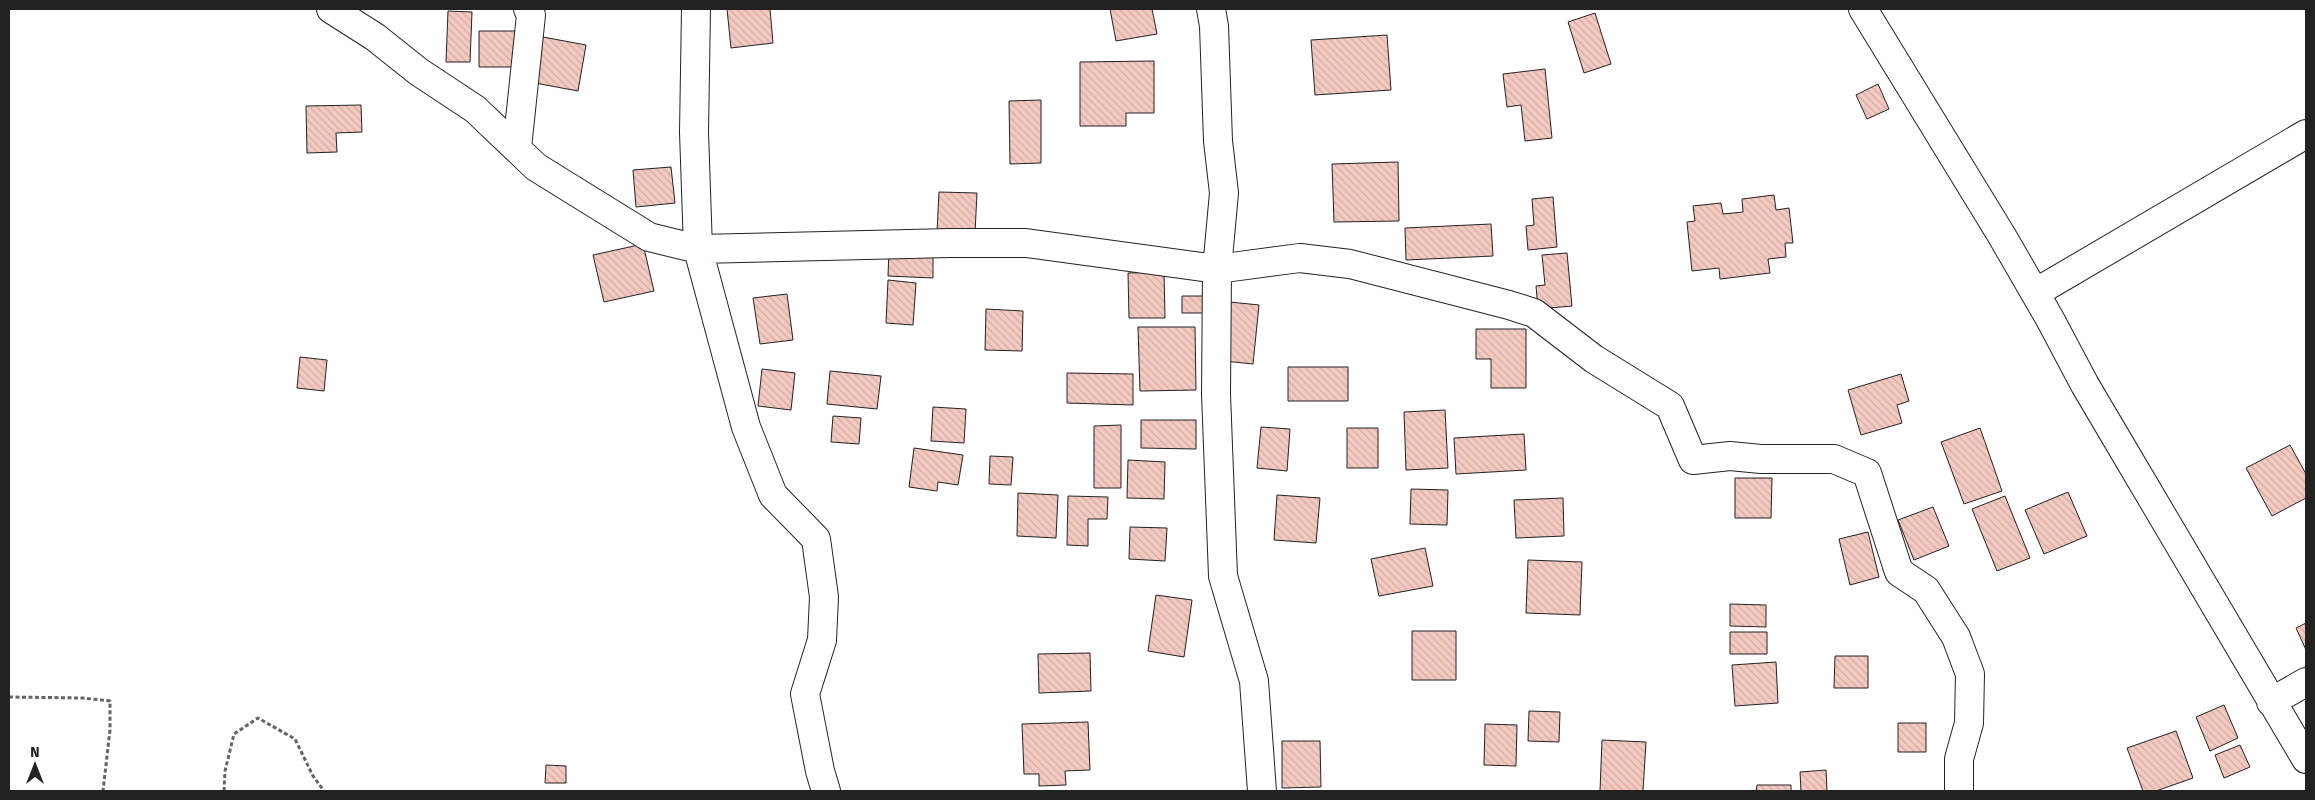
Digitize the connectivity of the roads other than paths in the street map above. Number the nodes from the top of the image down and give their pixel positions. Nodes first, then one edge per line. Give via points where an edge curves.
1 (331, 9) edge
2 (528, 9) edge
3 (696, 9) edge
4 (1211, 9) edge
5 (1864, 9) edge
6 (2306, 134) edge
7 (517, 148) junction
8 (698, 249) junction
9 (1217, 269) junction
10 (2035, 293) junction
11 (2306, 682) edge
12 (2271, 702) junction
13 (2306, 759) edge
14 (826, 791) edge
15 (1262, 791) edge
16 (1959, 791) edge

1 - 7 street via 476,109
2 - 7 street
3 - 8 street via 694,132
4 - 9 street via 1224,193
5 - 10 street
6 - 10 street
7 - 8 street via 536,167 649,238
8 - 9 street via 1026,243
8 - 14 street via 746,427 773,495 816,539 824,597 822,640 806,694
9 - 15 street via 1216,394 1223,576 1254,681
9 - 16 street via 1300,258 1340,262 1509,305 1534,314 1594,359 1670,406 1693,460 1730,456 1834,459 1867,473 1900,572 1926,590 1956,637 1970,674 1969,723 1959,759
10 - 12 street via 2085,386
11 - 12 street
12 - 13 street

